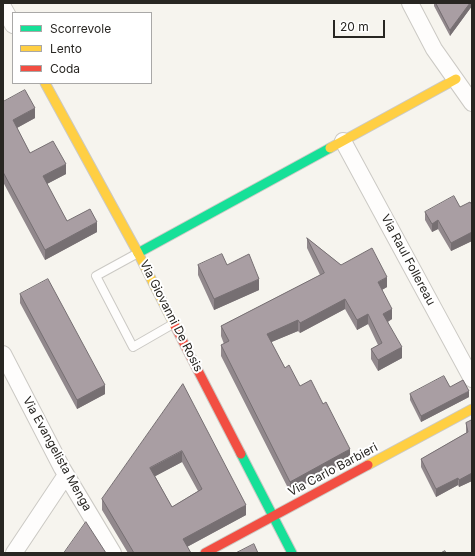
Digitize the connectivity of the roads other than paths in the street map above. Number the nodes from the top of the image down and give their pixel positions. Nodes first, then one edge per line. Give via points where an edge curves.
1 (410, 3) edge
2 (456, 79) junction
3 (46, 84) edge
4 (472, 103) edge
5 (344, 141) junction
6 (138, 253) junction
7 (175, 323) junction
8 (3, 354) edge
9 (472, 379) edge
10 (472, 409) edge
11 (66, 475) junction
12 (274, 516) junction
13 (14, 553) edge
14 (113, 553) edge
15 (205, 553) edge
16 (292, 553) edge

1 - 2 street via 434,49
2 - 4 street
2 - 5 street
3 - 6 street, Via Giovanni De Rosis
5 - 6 street
5 - 9 street, Via Raul Follereau
6 - 7 street, Via Giovanni De Rosis
6 - 7 lane via 96,276 133,347
7 - 12 street, Via Giovanni De Rosis
8 - 11 street, Via Evangelista Menga
10 - 12 street, Via Carlo Barbieri
11 - 13 street
11 - 14 street, Via Evangelista Menga
12 - 15 street, Via Carlo Barbieri
12 - 16 street, Via Giovanni De Rosis

